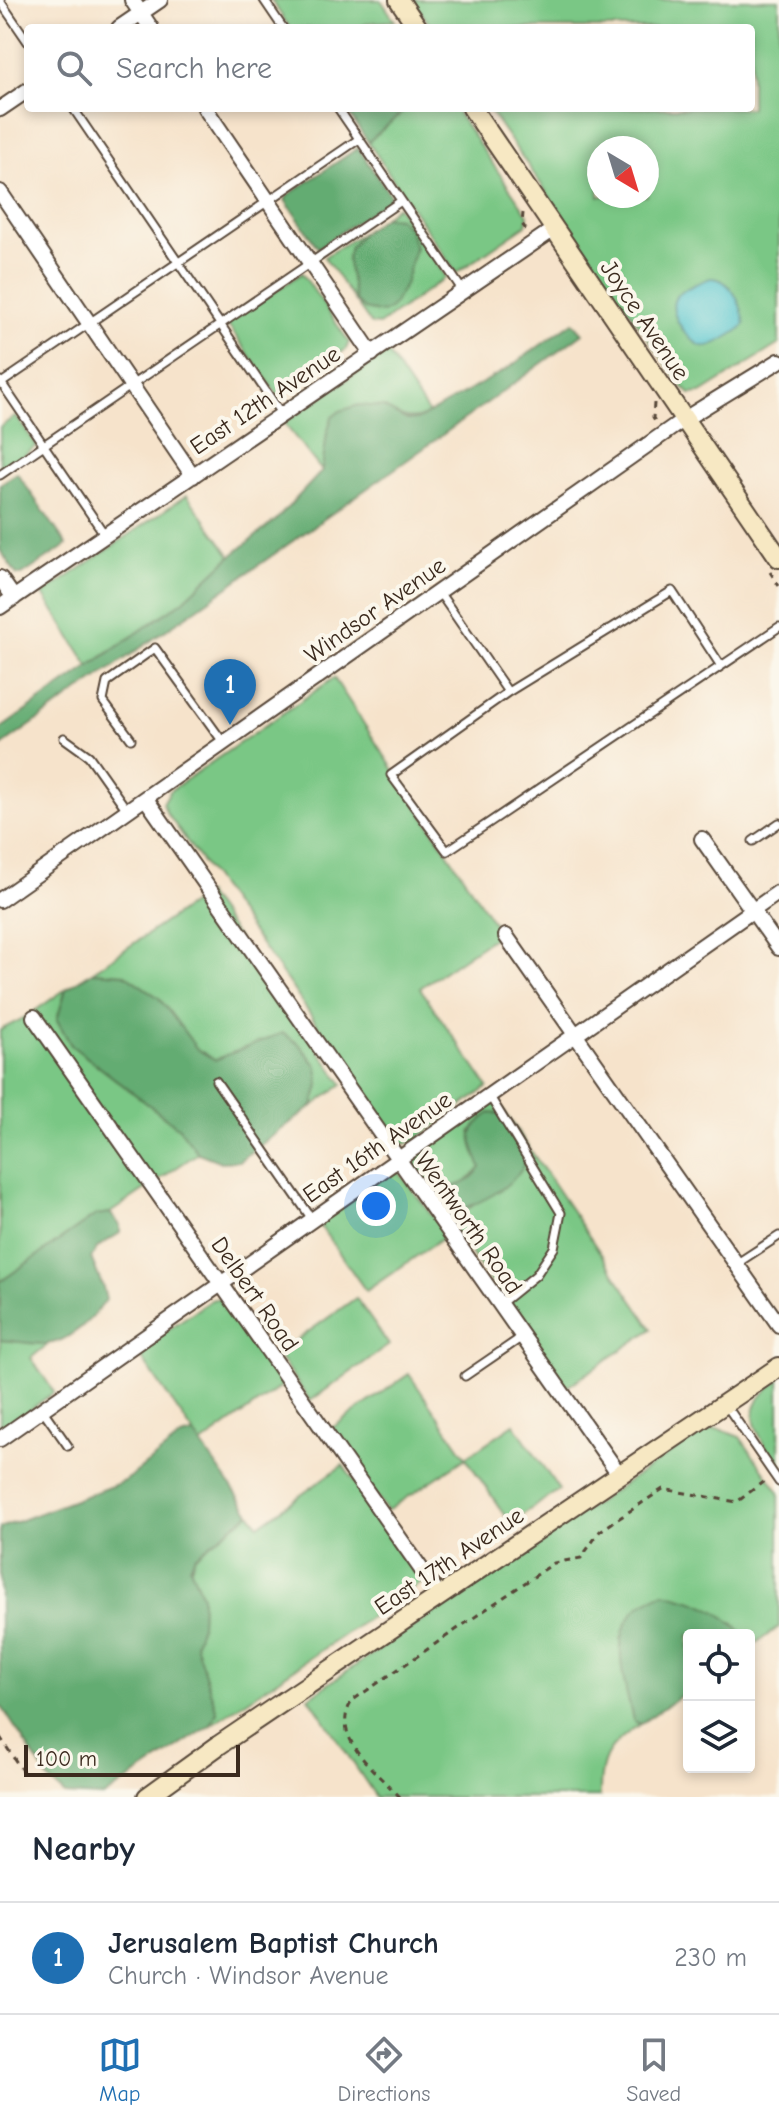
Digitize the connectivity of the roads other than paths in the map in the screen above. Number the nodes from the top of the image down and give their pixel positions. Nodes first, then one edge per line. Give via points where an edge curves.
1 (132, 0) edge
2 (160, 0) edge
3 (264, 0) edge
4 (399, 0) edge
5 (0, 1) edge
6 (141, 13) junction
7 (125, 24) edge
8 (148, 24) edge
9 (280, 24) edge
10 (415, 24) edge
11 (24, 36) edge
12 (24, 93) edge
13 (0, 109) edge
14 (76, 112) edge
15 (208, 112) edge
16 (341, 112) edge
17 (475, 112) edge
18 (359, 139) junction
19 (0, 192) edge
20 (268, 201) junction
21 (401, 201) junction
22 (554, 229) junction
23 (178, 263) junction
24 (310, 263) junction
25 (463, 292) junction
26 (89, 323) junction
27 (220, 324) junction
28 (372, 354) junction
29 (779, 361) edge
30 (0, 383) edge
31 (131, 385) junction
32 (282, 415) junction
33 (683, 420) junction
34 (43, 445) junction
35 (0, 475) edge
36 (193, 476) junction
37 (105, 536) junction
38 (775, 566) edge
39 (0, 578) edge
40 (439, 592) junction
41 (14, 598) junction
42 (0, 607) edge
43 (779, 627) edge
44 (721, 666) junction
45 (508, 692) junction
46 (64, 738) dead end
47 (131, 739) dead end
48 (224, 744) junction
49 (146, 799) junction
50 (129, 812) junction
51 (779, 823) edge
52 (702, 839) dead end
53 (753, 841) dead end
54 (779, 892) edge
55 (0, 900) edge
56 (753, 911) junction
57 (506, 936) dead end
58 (779, 948) edge
59 (34, 1017) dead end
60 (576, 1035) junction
61 (216, 1081) dead end
62 (489, 1095) junction
63 (398, 1159) junction
64 (312, 1219) junction
65 (779, 1236) edge
66 (736, 1264) junction
67 (221, 1284) junction
68 (500, 1304) junction
69 (779, 1325) edge
70 (522, 1337) junction
71 (779, 1367) edge
72 (465, 1376) dead end
73 (725, 1404) junction
74 (42, 1409) junction
75 (0, 1439) edge
76 (68, 1446) dead end
77 (619, 1474) junction
78 (779, 1482) edge
79 (440, 1596) junction
80 (147, 1797) edge

1 - 6 street
2 - 6 street
3 - 9 lane
4 - 10 street
5 - 11 lane
6 - 7 street
6 - 8 street
12 - 13 street
14 - 23 lane
15 - 20 street
16 - 18 lane
17 - 22 street, Joyce Avenue
18 - 20 lane
18 - 21 lane
19 - 26 street
20 - 23 lane
20 - 24 street
21 - 24 lane
21 - 25 lane
22 - 25 street, East 12th Avenue
22 - 33 street, Joyce Avenue
23 - 26 lane
23 - 27 lane
24 - 27 lane
24 - 28 street
25 - 28 street, East 12th Avenue
26 - 30 lane
26 - 31 street
27 - 31 lane
27 - 32 lane
28 - 32 street, East 12th Avenue
29 - 33 street, Windsor Avenue
30 - 34 lane
31 - 34 lane
31 - 36 street
32 - 36 street, East 12th Avenue
33 - 38 street, Joyce Avenue
33 - 40 street, Windsor Avenue
34 - 35 lane
34 - 37 lane
36 - 37 street, East 12th Avenue
37 - 41 street, East 12th Avenue
39 - 41 street
40 - 45 lane
40 - 48 street, Windsor Avenue
41 - 42 street, East 12th Avenue
43 - 44 lane
44 - 45 lane via 672,591
44 - 45 lane via 447,851 391,775
46 - 50 lane via 89,756
47 - 48 lane via 103,701 107,682 155,648
48 - 49 street, Windsor Avenue
49 - 50 street, Windsor Avenue
49 - 63 street, Wentworth Road
50 - 55 street, Windsor Avenue
51 - 53 lane
52 - 56 street
54 - 56 street, East 16th Avenue
56 - 58 street
56 - 60 street, East 16th Avenue
57 - 60 street
59 - 67 street, Delbert Road
60 - 62 street, East 16th Avenue
60 - 66 street
61 - 64 lane
62 - 63 street, East 16th Avenue
62 - 68 lane via 561,1213 554,1248 536,1275
63 - 64 street, East 16th Avenue
63 - 68 street, Wentworth Road
64 - 67 street, East 16th Avenue
65 - 66 lane
66 - 69 street
67 - 74 street, East 16th Avenue
67 - 79 street, Delbert Road
68 - 70 street, Wentworth Road
70 - 72 lane
70 - 77 street, Wentworth Road
71 - 73 street, East 17th Avenue
73 - 77 street, East 17th Avenue
73 - 78 lane
74 - 75 street, East 16th Avenue
74 - 76 lane
77 - 79 street, East 17th Avenue
79 - 80 street, East 17th Avenue

